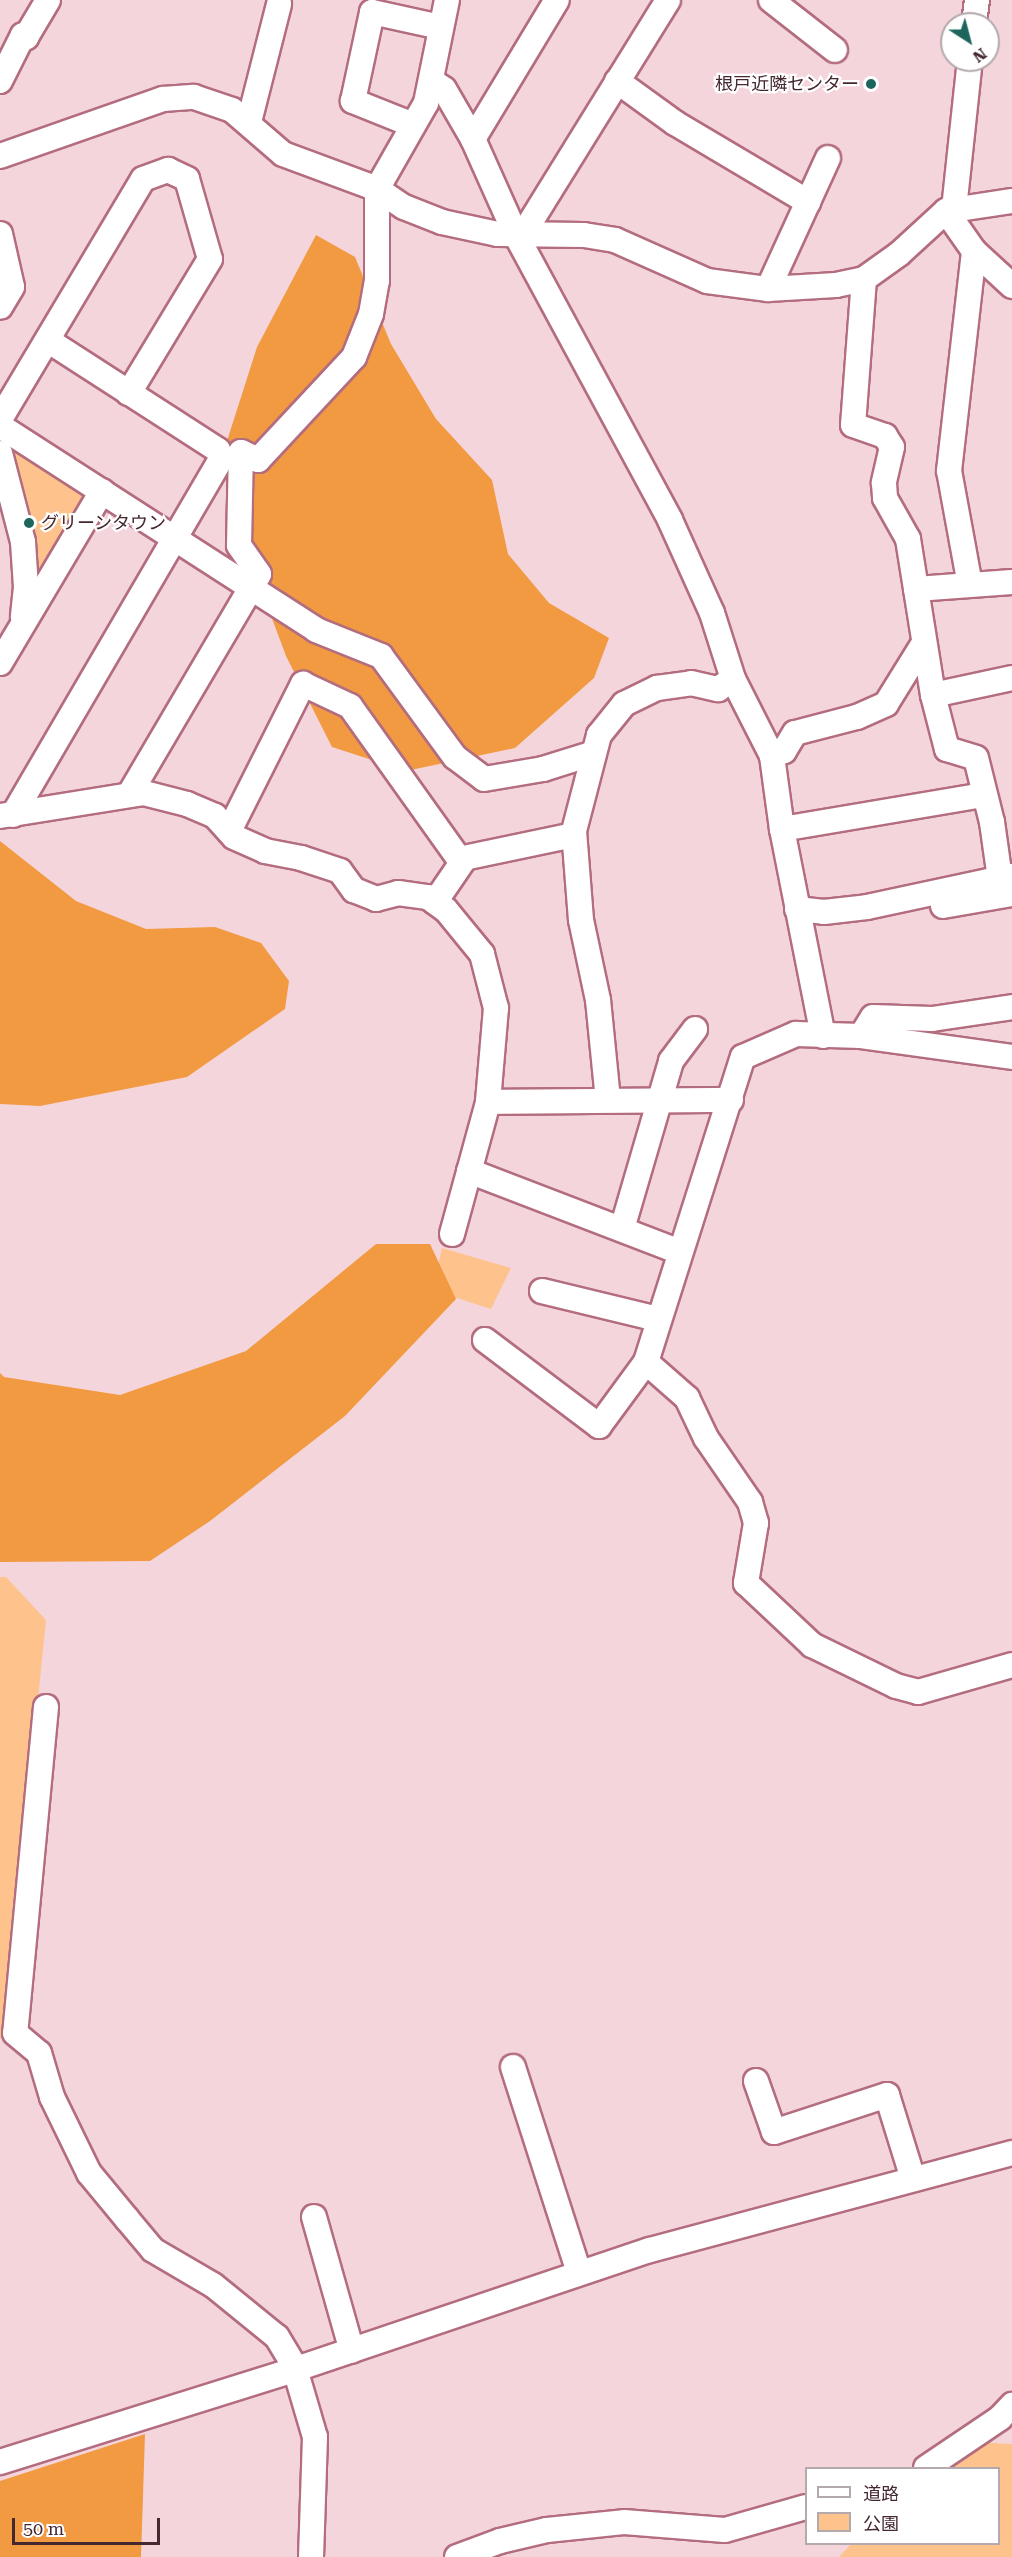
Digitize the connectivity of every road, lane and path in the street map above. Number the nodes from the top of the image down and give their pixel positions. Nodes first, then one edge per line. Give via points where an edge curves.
1 (48, 0) edge
2 (447, 0) edge
3 (557, 0) edge
4 (668, 0) edge
5 (771, 0) edge
6 (279, 4) dead end
7 (440, 27) junction
8 (835, 50) dead end
9 (968, 72) edge
10 (0, 81) edge
11 (432, 81) junction
12 (617, 81) junction
13 (249, 122) junction
14 (413, 125) junction
15 (472, 139) junction
16 (0, 156) edge
17 (828, 158) dead end
18 (377, 189) junction
19 (1012, 201) edge
20 (807, 202) junction
21 (950, 209) junction
22 (519, 233) junction
23 (0, 234) edge
24 (974, 251) junction
25 (864, 279) junction
26 (1012, 285) edge
27 (768, 289) junction
28 (0, 307) edge
29 (47, 340) junction
30 (129, 393) junction
31 (0, 419) edge
32 (0, 426) edge
33 (0, 453) edge
34 (102, 491) junction
35 (175, 538) junction
36 (1012, 582) edge
37 (251, 585) junction
38 (970, 585) junction
39 (916, 589) junction
40 (22, 626) junction
41 (922, 646) junction
42 (2, 657) edge
43 (1012, 678) edge
44 (733, 679) junction
45 (933, 695) junction
46 (594, 753) junction
47 (772, 756) junction
48 (129, 795) junction
49 (983, 795) junction
50 (6, 816) edge
51 (782, 829) junction
52 (229, 831) junction
53 (574, 835) junction
54 (465, 858) junction
55 (1008, 883) edge
56 (435, 902) junction
57 (799, 919) junction
58 (1012, 1007) edge
59 (695, 1029) dead end
60 (823, 1036) junction
61 (861, 1036) junction
62 (1012, 1057) edge
63 (608, 1100) junction
64 (660, 1100) junction
65 (731, 1100) junction
66 (488, 1102) junction
67 (470, 1171) junction
68 (622, 1229) junction
69 (453, 1234) dead end
70 (680, 1252) junction
71 (542, 1291) dead end
72 (658, 1319) junction
73 (485, 1340) dead end
74 (646, 1362) junction
75 (1012, 1665) edge
76 (46, 1707) dead end
77 (513, 2067) dead end
78 (756, 2080) dead end
79 (1012, 2153) edge
80 (913, 2179) junction
81 (314, 2217) dead end
82 (579, 2272) junction
83 (352, 2351) junction
84 (296, 2369) junction
85 (1012, 2405) edge
86 (0, 2462) edge
87 (929, 2467) edge
88 (805, 2508) edge
89 (311, 2557) edge
90 (457, 2557) edge

1 - 10 street via 26,37 23,35
2 - 7 street
3 - 15 street
4 - 12 street
5 - 8 street
6 - 13 street
7 - 11 street
7 - 14 street via 372,12 353,101
9 - 21 street
11 - 14 street
11 - 15 street via 444,89
12 - 20 street via 675,123
12 - 22 street
13 - 16 street via 216,102 194,97 163,99
13 - 18 street via 283,154
14 - 18 street
15 - 22 street
17 - 20 street
18 - 22 street via 404,207 442,222 470,230
18 - 37 street via 376,281 371,314 354,357 258,460 241,452 237,525 239,545 259,574
19 - 21 street
20 - 27 street
21 - 24 street
21 - 25 street
22 - 27 street via 585,234 615,240 707,280
22 - 44 street via 670,520 716,622
23 - 28 street via 12,288
24 - 26 street
24 - 38 street via 949,471
25 - 27 street via 836,285
25 - 39 street via 853,426 885,436 892,447 884,483 885,498 908,539
29 - 30 street
29 - 30 street via 143,179 168,170 187,179 210,259
29 - 31 street
30 - 35 street via 218,450 221,459
32 - 34 street
33 - 40 street via 23,542 26,586
34 - 35 street
34 - 40 street
35 - 37 street
35 - 50 street
36 - 38 street
37 - 46 street via 316,630 381,656 455,757 484,779 543,769
37 - 48 street
38 - 39 street
39 - 41 street
40 - 42 street
41 - 45 street
41 - 47 street via 886,704 857,717 795,733 784,751
43 - 45 street
44 - 46 street via 718,688 691,683 657,688 624,704 599,735
44 - 47 street
45 - 49 street via 947,749 976,758
46 - 53 street
47 - 51 street
48 - 50 street
48 - 52 street via 144,793 187,804 215,816
49 - 51 street
49 - 55 street
51 - 57 street
52 - 54 street via 303,684 350,706 459,859
52 - 56 street via 265,852 301,858 340,871 354,890 376,899 398,893 428,897
53 - 54 street
53 - 63 street via 581,920 598,1000
54 - 56 street
55 - 57 street
56 - 66 street via 482,954 496,1008
57 - 60 street
58 - 61 street via 932,1019 873,1017
59 - 64 street via 671,1061
60 - 61 street
60 - 65 street via 796,1034 742,1058
61 - 62 street
63 - 64 street
63 - 66 street
64 - 65 street
64 - 68 street
65 - 70 street
66 - 67 street
67 - 68 street
67 - 69 street
68 - 70 street
70 - 72 street
71 - 72 street
72 - 74 street
73 - 74 street via 600,1426
74 - 75 street via 687,1398 705,1438 750,1502 756,1522 746,1582 812,1645 896,1686 918,1692
76 - 84 street via 15,2034 39,2053 52,2097 89,2173 153,2250 213,2285 277,2337
77 - 82 street
78 - 80 street via 774,2132 887,2095
79 - 80 street
80 - 82 street
81 - 83 street
82 - 83 street
83 - 84 street
84 - 86 street
84 - 89 street via 315,2437
85 - 87 street via 1000,2418
88 - 90 street via 725,2530 624,2522 547,2530

